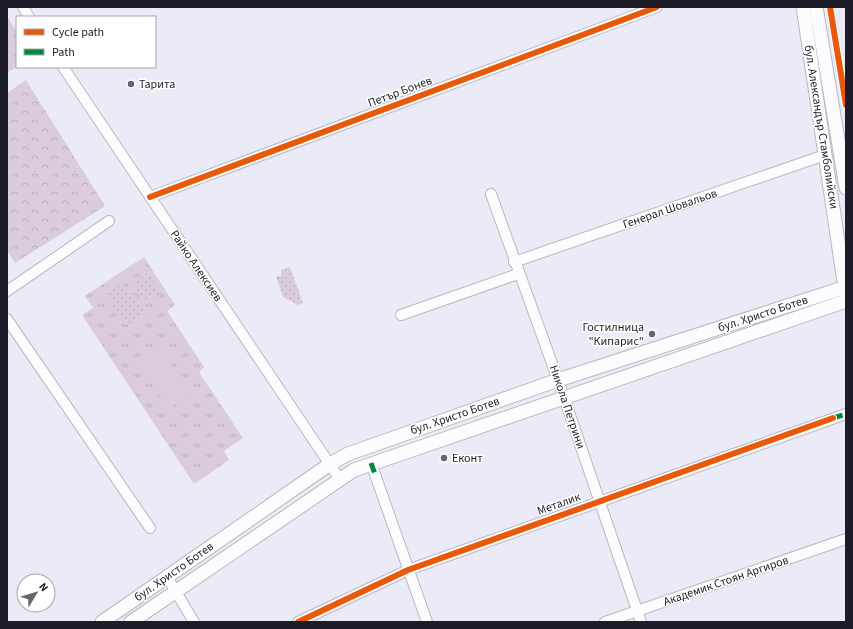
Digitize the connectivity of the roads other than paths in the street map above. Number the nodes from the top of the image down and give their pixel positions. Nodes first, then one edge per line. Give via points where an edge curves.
1 (23, 7) edge
2 (657, 7) edge
3 (803, 7) edge
4 (816, 7) edge
5 (28, 16) edge
6 (64, 68) edge
7 (825, 155) junction
8 (846, 188) edge
9 (491, 194) dead end
10 (150, 197) junction
11 (109, 221) dead end
12 (514, 262) junction
13 (518, 274) junction
14 (846, 290) edge
15 (7, 291) edge
16 (846, 301) edge
17 (401, 316) dead end
18 (7, 319) edge
19 (558, 380) junction
20 (564, 399) junction
21 (846, 414) edge
22 (371, 463) junction
23 (330, 464) junction
24 (340, 478) junction
25 (599, 501) junction
26 (150, 528) dead end
27 (846, 539) edge
28 (408, 570) junction
29 (167, 577) junction
30 (176, 592) junction
31 (637, 611) junction
32 (102, 622) edge
33 (131, 622) edge
34 (194, 622) edge
35 (298, 622) edge
36 (427, 622) edge
37 (605, 622) edge
38 (641, 622) edge

1 - 5 street
2 - 10 street, Петър Бонев
3 - 7 main road, бул. Александър Стамболийски
4 - 8 main road, бул. Александър Стамболийски
6 - 10 street, Райко Алексиев
7 - 12 street, Генерал Шовальов
7 - 14 main road, бул. Александър Стамболийски
9 - 12 street, Никола Петрини
10 - 23 street, Райко Алексиев
11 - 15 street
12 - 13 street, Никола Петрини
13 - 17 street
13 - 19 street, Никола Петрини
14 - 19 main road, бул. Христо Ботев
16 - 20 main road, бул. Христо Ботев
18 - 26 street
19 - 20 street, Никола Петрини
19 - 23 main road, бул. Христо Ботев via 366,447
20 - 22 main road, бул. Христо Ботев
20 - 25 street, Никола Петрини
21 - 25 street, Металик
22 - 24 main road, бул. Христо Ботев
22 - 28 street
23 - 24 street, Райко Алексиев
23 - 29 main road, бул. Христо Ботев
24 - 30 main road, бул. Христо Ботев
25 - 28 street, Металик
25 - 31 street, Никола Петрини
27 - 31 street, Академик Стоян Аргиров
28 - 35 street, Металик
28 - 36 street
29 - 30 street
29 - 32 main road, бул. Христо Ботев
30 - 33 main road, бул. Христо Ботев
30 - 34 street
31 - 37 street, Академик Стоян Аргиров
31 - 38 street, Никола Петрини

